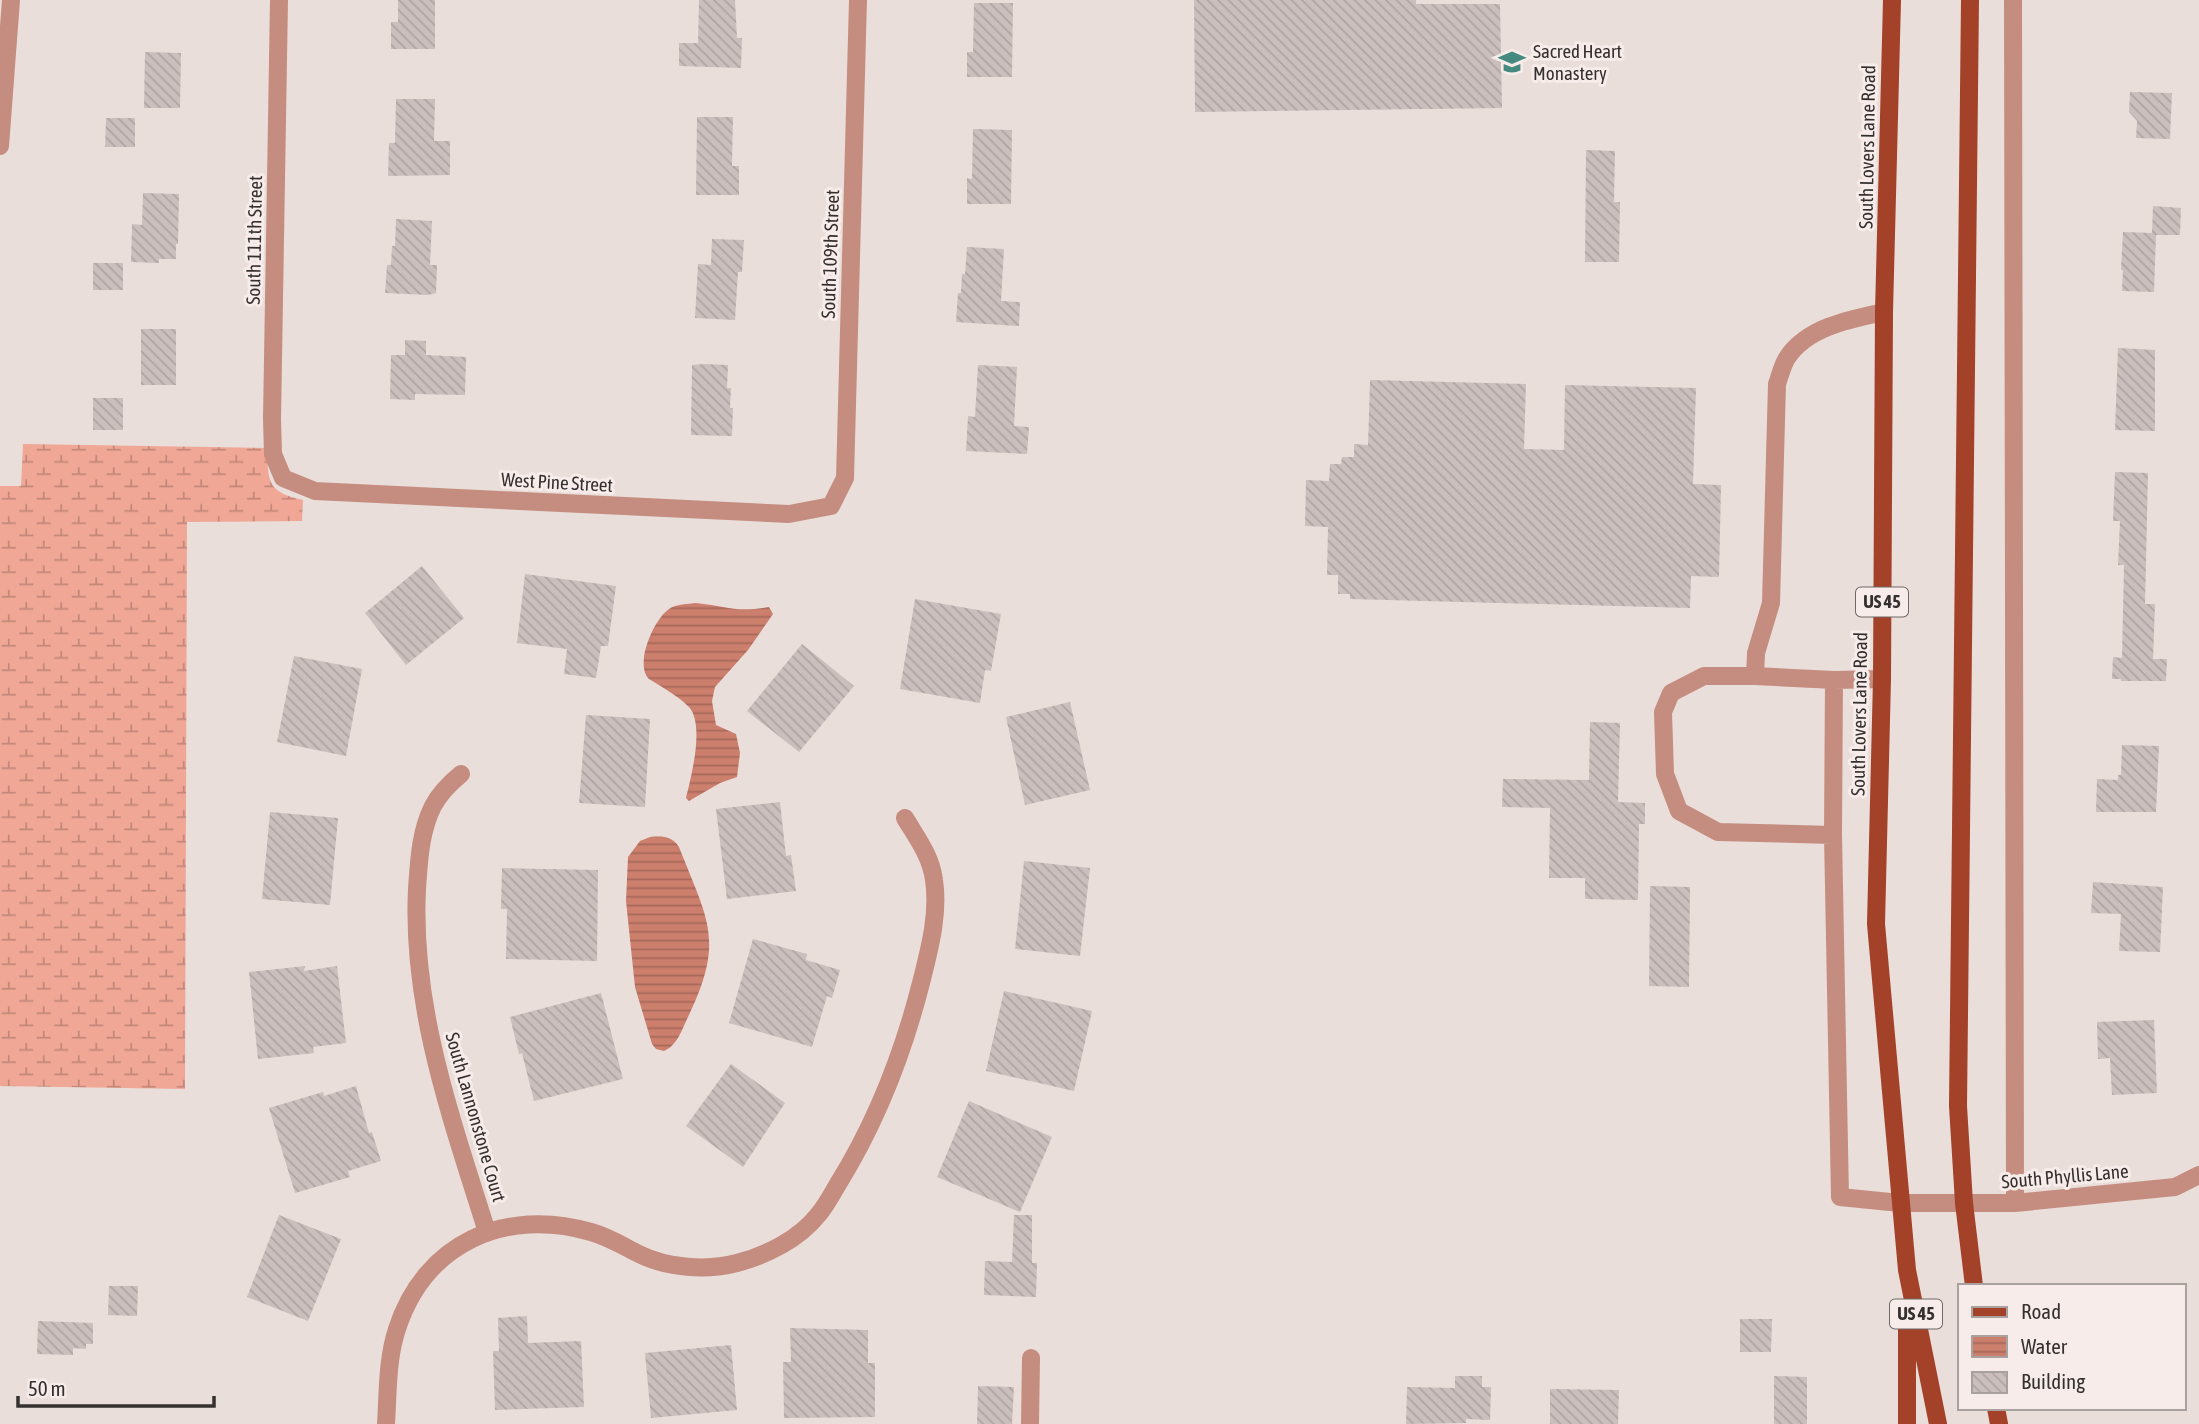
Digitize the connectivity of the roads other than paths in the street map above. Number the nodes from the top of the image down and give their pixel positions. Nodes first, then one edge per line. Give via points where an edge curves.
1 (10, 0) edge
2 (279, 0) edge
3 (858, 0) edge
4 (1892, 0) edge
5 (1970, 0) edge
6 (2013, 0) edge
7 (0, 146) edge
8 (1884, 312) junction
9 (283, 478) joint
10 (831, 506) joint
11 (1755, 676) junction
12 (1882, 679) junction
13 (1834, 680) junction
14 (461, 774) dead end
15 (905, 818) dead end
16 (1833, 835) junction
17 (2199, 1175) edge
18 (1900, 1203) junction
19 (1964, 1203) junction
20 (2015, 1203) junction
21 (487, 1232) junction
22 (1907, 1270) junction
23 (1974, 1284) edge
24 (1031, 1358) dead end
25 (386, 1424) edge
26 (1030, 1424) edge
27 (1907, 1424) edge
28 (1938, 1424) edge

1 - 7 street
2 - 9 street, South 111th Street via 272,419 273,454
3 - 10 street, South 109th Street via 845,478
4 - 8 main road, South Lovers Lane Road / US 45
5 - 19 main road via 1958,1106
6 - 20 street
8 - 11 street via 1852,318 1802,343 1787,358 1777,384 1771,603 1756,653
8 - 12 main road, South Lovers Lane Road / US 45
9 - 10 street, West Pine Street via 315,491 789,513
11 - 13 street
11 - 16 street via 1704,676 1671,693 1663,712 1665,774 1679,811 1718,832
12 - 13 street
12 - 18 main road, South Lovers Lane Road / US 45 via 1876,925
13 - 16 street
14 - 21 street, South Lannonstone Court via 434,804 424,830 418,941 444,1098
15 - 21 street via 928,855 934,878 936,902 926,963 893,1073 853,1158 819,1215 802,1232 737,1263 687,1266 656,1261 605,1236 550,1224
16 - 18 street, South Phyllis Lane via 1840,1197
17 - 20 street, South Phyllis Lane via 2175,1187
18 - 19 street, South Phyllis Lane
18 - 22 main road, South Lovers Lane Road / US 45
19 - 20 street, South Phyllis Lane
19 - 23 main road
21 - 25 street via 467,1240 434,1266 407,1306 392,1351
22 - 27 main road
22 - 28 main road, South Lovers Lane Road / US 45
24 - 26 street

